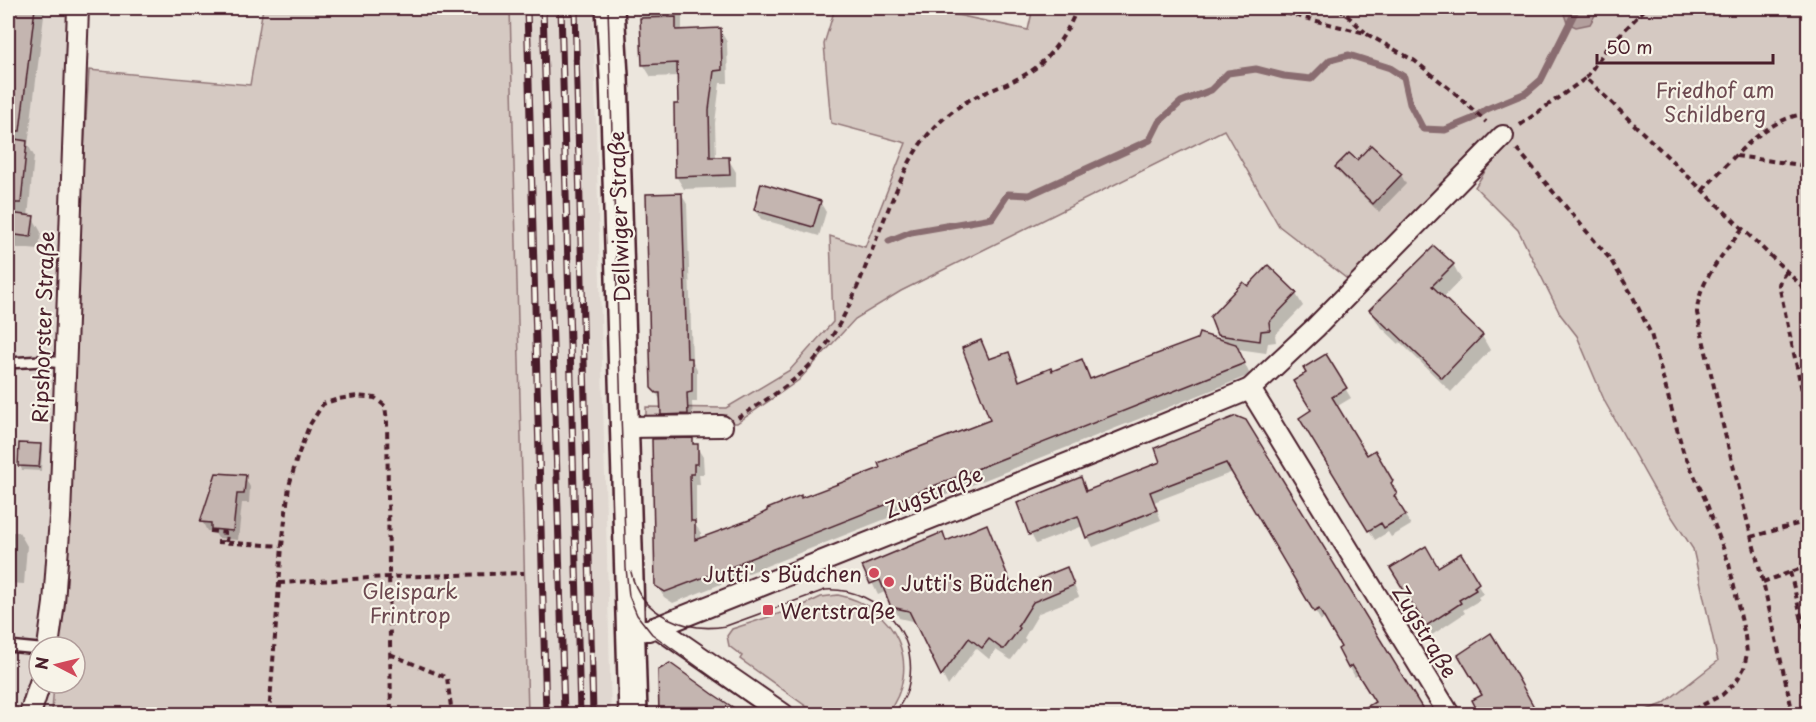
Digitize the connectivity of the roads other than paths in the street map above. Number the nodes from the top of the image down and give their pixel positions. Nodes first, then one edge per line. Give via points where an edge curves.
1 (78, 8) edge
2 (610, 8) edge
3 (1503, 136) road end
4 (8, 363) edge
5 (64, 363) junction
6 (1250, 389) junction
7 (722, 426) road end
8 (624, 428) junction
9 (657, 627) junction
10 (631, 630) junction
11 (50, 635) edge
12 (8, 646) edge
13 (27, 648) edge
14 (36, 695) edge
15 (30, 714) edge
16 (633, 714) edge
17 (783, 714) edge
18 (1449, 714) edge

1 - 5 street, Ripshorster Straße
2 - 8 main road, Dellwiger Straße
3 - 6 street, Zugstraße
4 - 5 lane
5 - 11 street, Ripshorster Straße via 60,518
6 - 9 street, Zugstraße
6 - 18 street, Zugstraße
7 - 8 street
8 - 10 main road, Dellwiger Straße
9 - 10 street, Zugstraße
9 - 17 street
10 - 16 main road, Dellwiger Straße
12 - 13 lane
14 - 15 street

